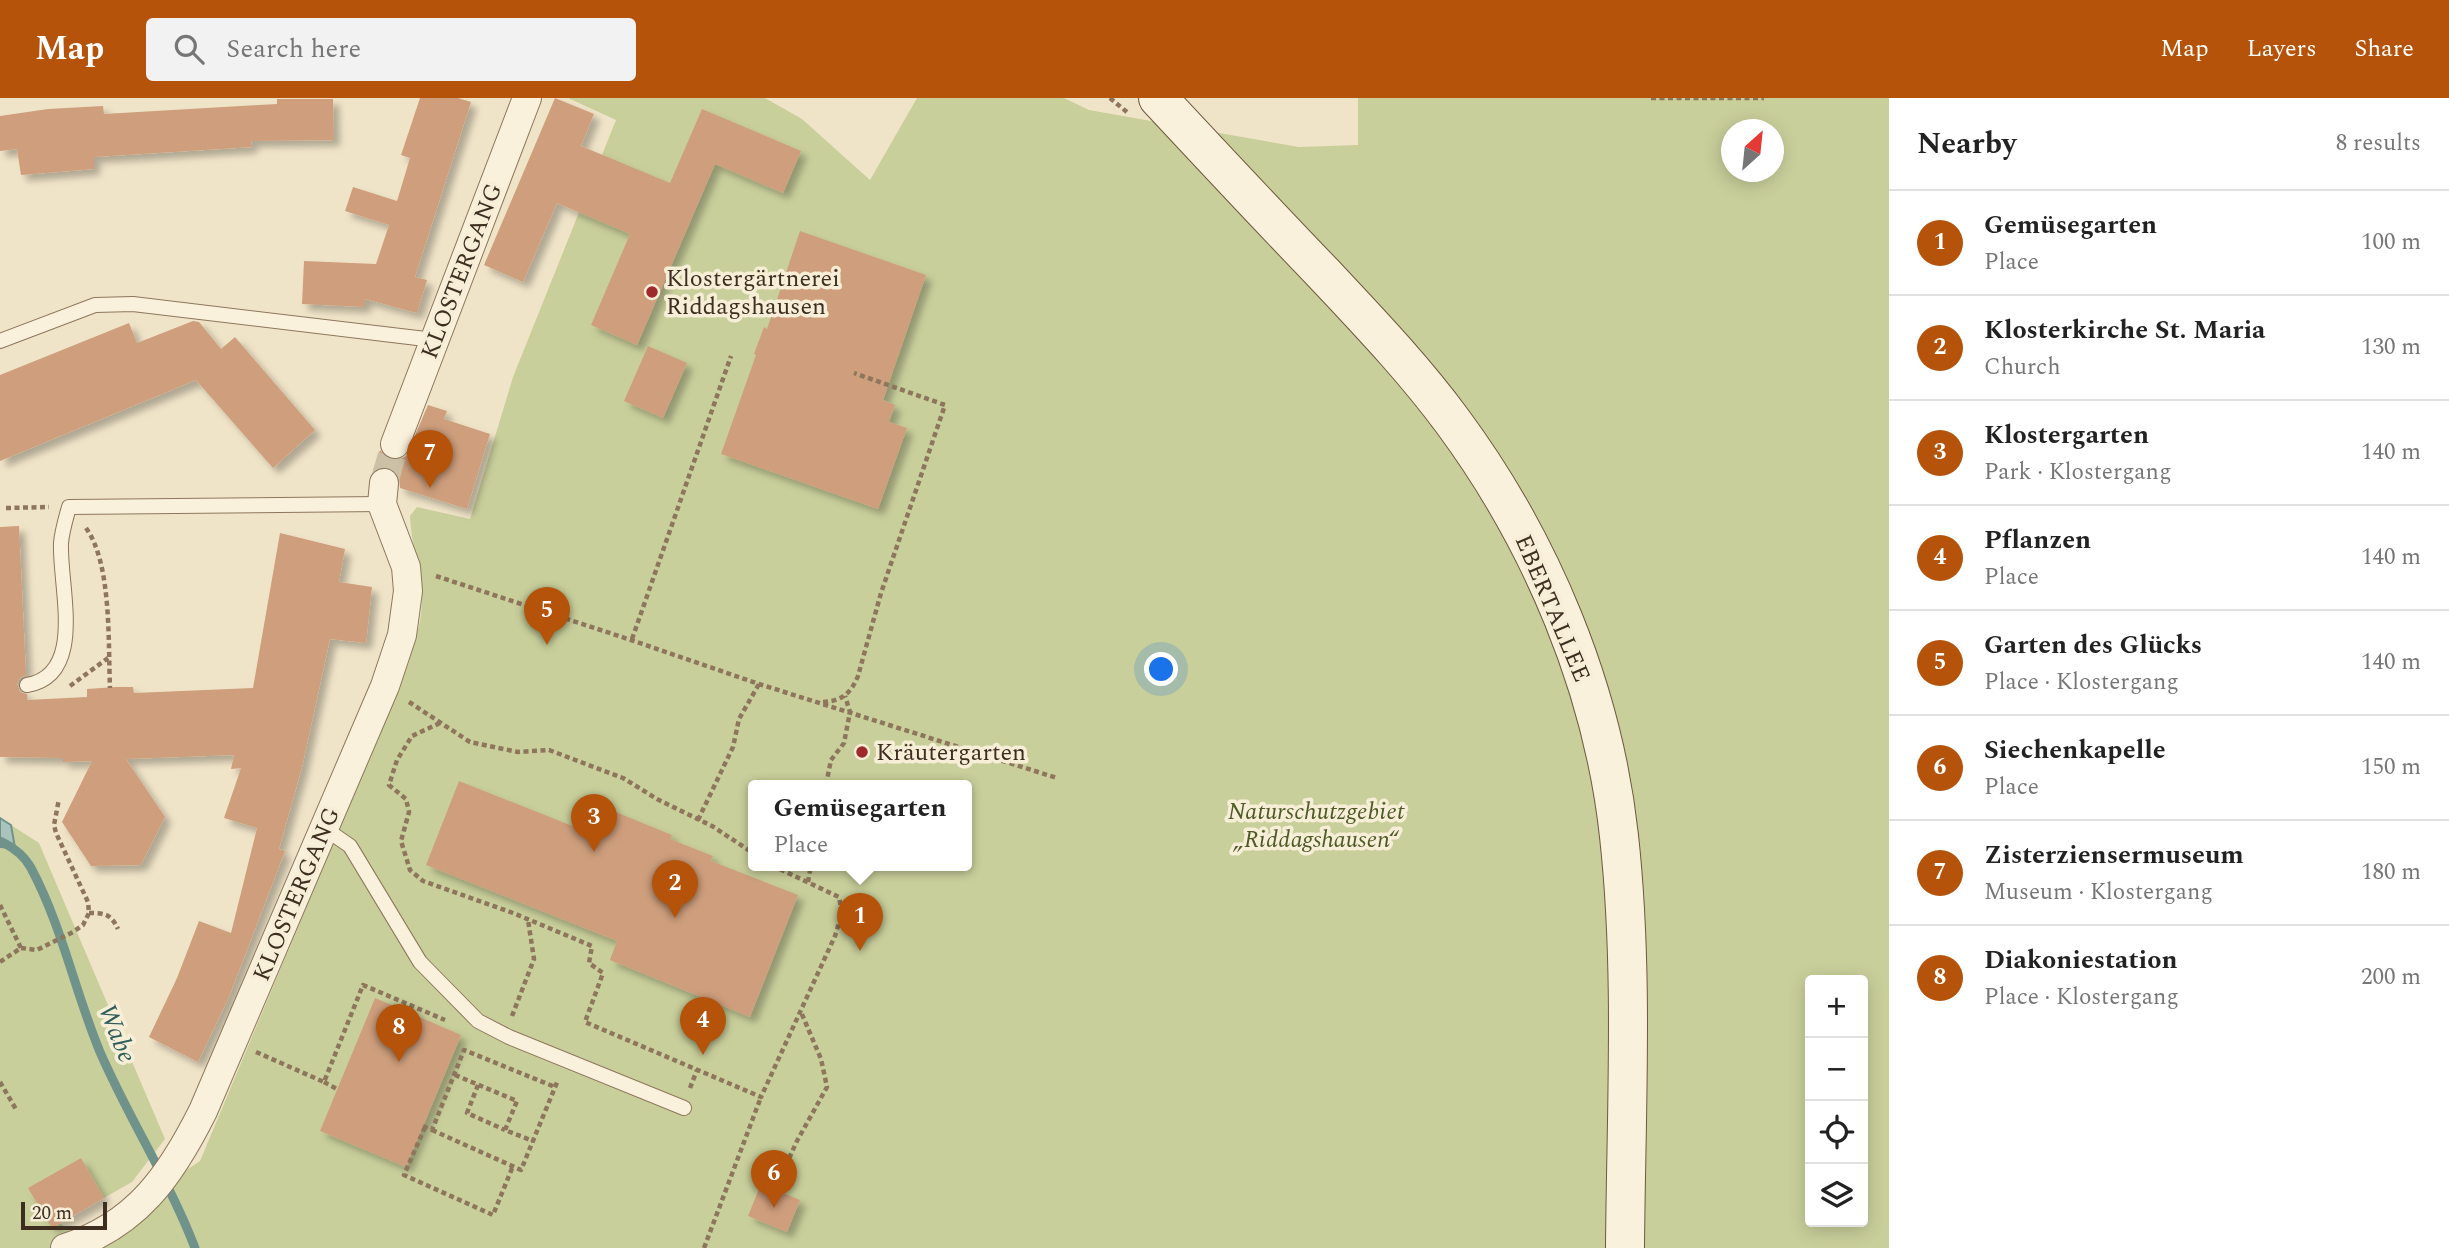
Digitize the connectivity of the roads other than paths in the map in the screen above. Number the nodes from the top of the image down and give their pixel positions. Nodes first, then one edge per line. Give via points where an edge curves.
1 (527, 98) edge
2 (1158, 98) edge
3 (434, 340) junction
4 (0, 341) edge
5 (395, 444) tunnel mouth
6 (383, 494) joint
7 (27, 685) dead end
8 (324, 828) junction
9 (684, 1108) dead end
10 (65, 1248) edge
11 (1625, 1248) edge

1 - 3 street, KLOSTERGANG
2 - 11 main road, EBERTALLEE via 1382,336 1454,422 1514,516 1562,617 1597,724 1619,834 1626,956
3 - 4 lane via 133,304 95,305
3 - 5 street, KLOSTERGANG
6 - 7 lane via 69,506 61,542 64,653 52,674
6 - 8 street, KLOSTERGANG via 406,567 406,615 385,686
8 - 9 lane via 350,846 420,962 478,1021
8 - 10 street, KLOSTERGANG via 203,1111 170,1169 151,1194 115,1225

